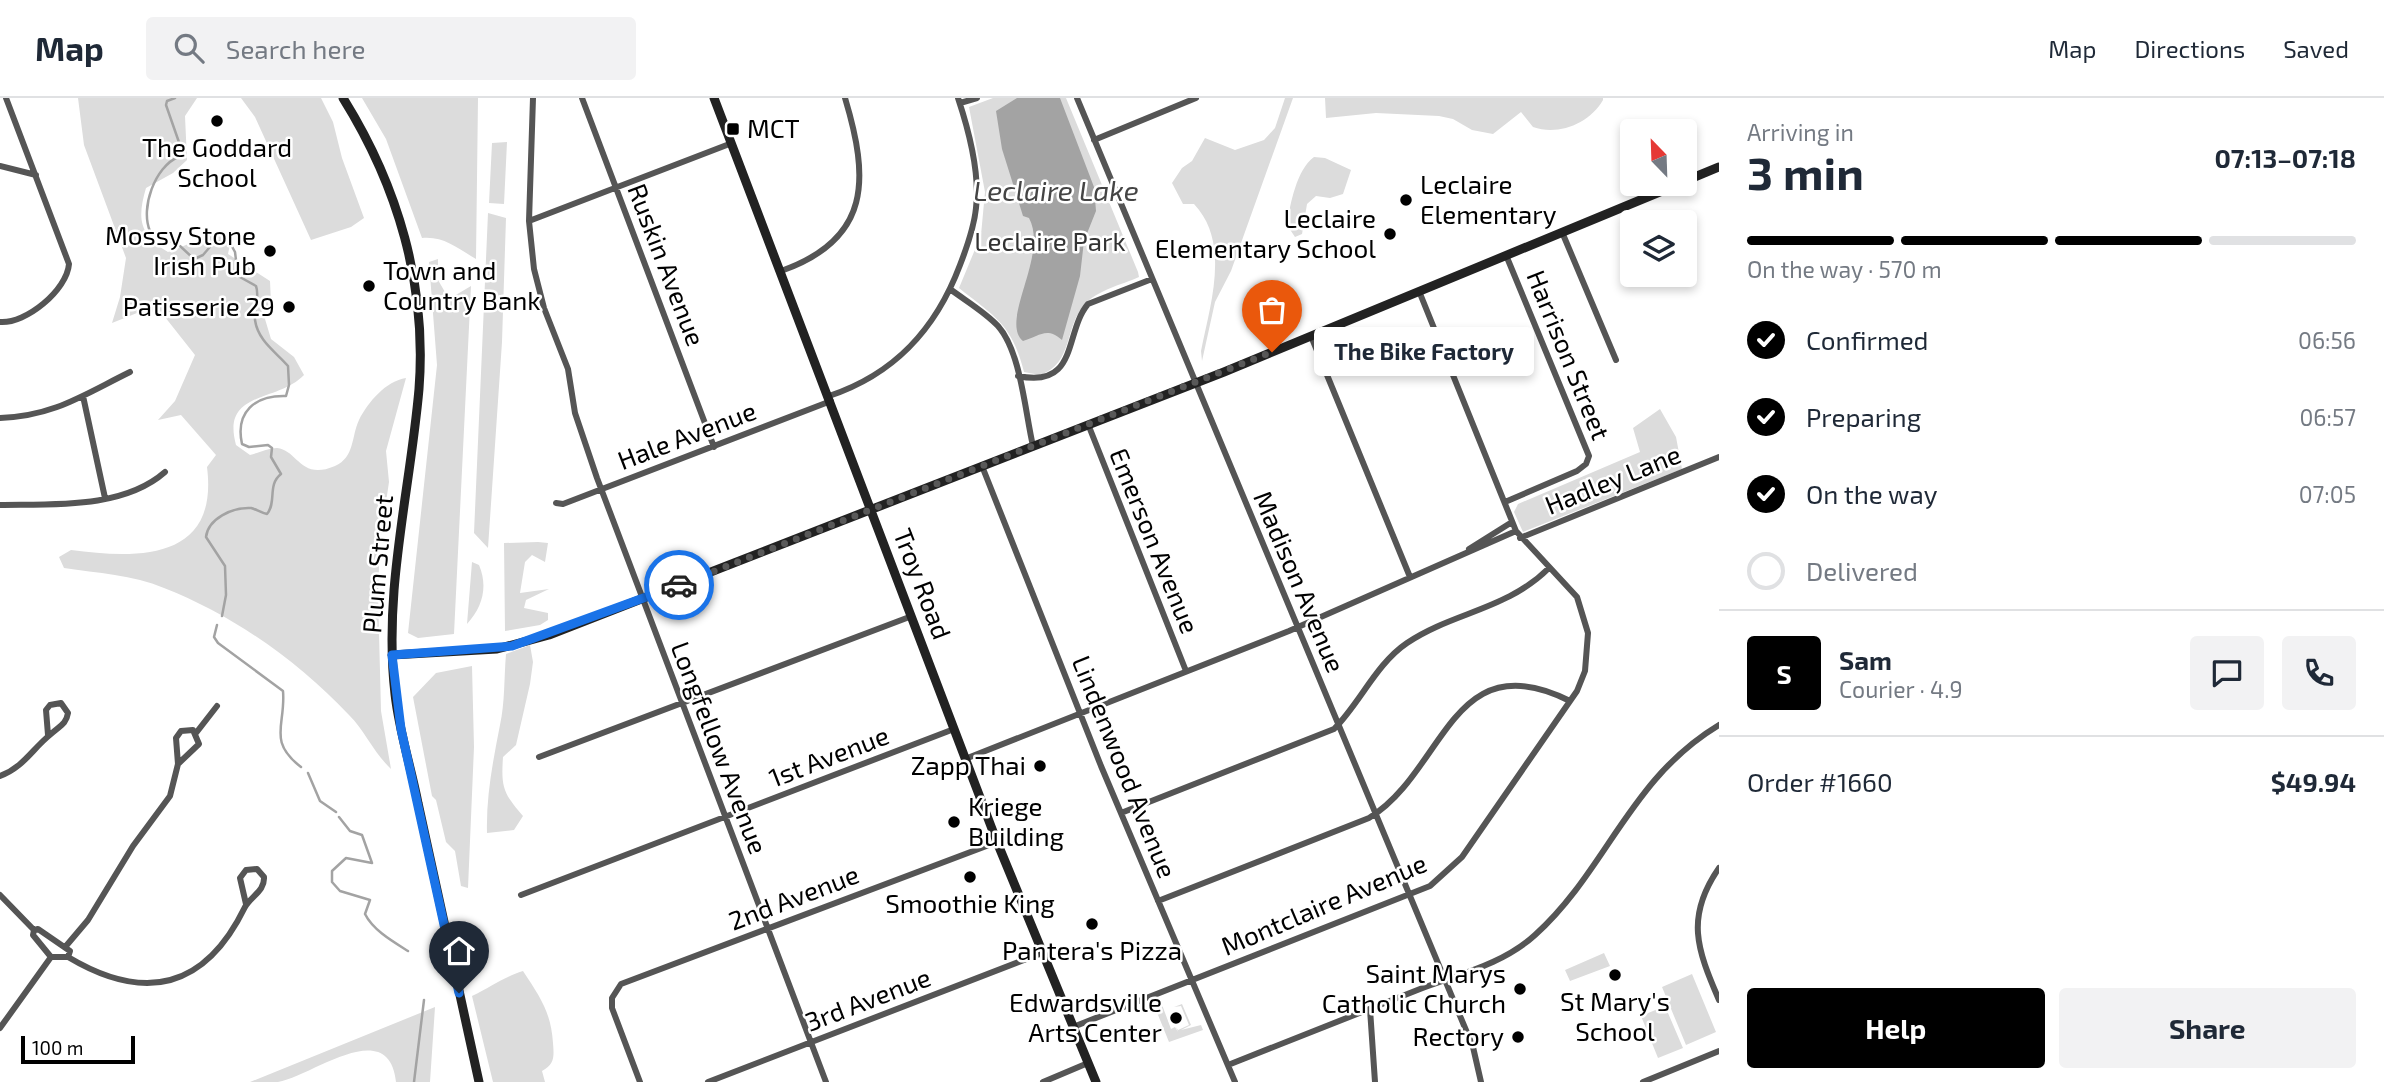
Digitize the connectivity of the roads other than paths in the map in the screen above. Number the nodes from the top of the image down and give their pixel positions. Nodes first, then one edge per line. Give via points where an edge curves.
1 (6, 98) edge
2 (343, 98) edge
3 (533, 98) edge
4 (582, 98) edge
5 (715, 98) edge
6 (845, 98) edge
7 (977, 98) edge
8 (1077, 98) edge
9 (1196, 98) edge
10 (959, 101) edge
11 (1094, 140) junction
12 (732, 143) junction
13 (0, 166) edge
14 (1719, 167) edge
15 (36, 175) junction
16 (1698, 176) edge
17 (616, 188) junction
18 (1650, 196) edge
19 (530, 221) junction
20 (1562, 232) junction
21 (1506, 255) junction
22 (781, 271) junction
23 (1152, 279) junction
24 (950, 289) junction
25 (1419, 291) junction
26 (0, 322) edge
27 (1311, 336) junction
28 (1616, 360) dead end
29 (130, 372) dead end
30 (1018, 376) junction
31 (1195, 383) junction
32 (83, 396) junction
33 (830, 399) junction
34 (0, 418) edge
35 (1088, 424) junction
36 (1033, 446) junction
37 (714, 447) junction
38 (1719, 457) edge
39 (982, 466) junction
40 (165, 472) dead end
41 (601, 490) junction
42 (105, 498) junction
43 (1505, 502) junction
44 (556, 503) dead end
45 (0, 505) edge
46 (871, 509) junction
47 (1513, 522) junction
48 (1518, 535) junction
49 (1465, 552) junction
50 (1549, 568) junction
51 (1410, 577) junction
52 (642, 599) junction
53 (912, 616) junction
54 (1297, 626) junction
55 (392, 655) junction
56 (1186, 671) junction
57 (1570, 701) junction
58 (682, 704) junction
59 (217, 706) dead end
60 (1079, 712) junction
61 (1339, 724) junction
62 (1719, 725) edge
63 (954, 729) junction
64 (196, 733) junction
65 (48, 735) junction
66 (539, 757) dead end
67 (965, 759) junction
68 (178, 764) junction
69 (0, 776) edge
70 (1121, 813) junction
71 (1376, 814) junction
72 (725, 816) junction
73 (997, 842) junction
74 (1719, 868) edge
75 (0, 895) edge
76 (521, 895) dead end
77 (1410, 895) junction
78 (1158, 901) junction
79 (246, 904) junction
80 (767, 929) junction
81 (34, 930) junction
82 (66, 946) junction
83 (1042, 953) junction
84 (51, 957) junction
85 (68, 957) junction
86 (1192, 980) junction
87 (1446, 980) junction
88 (1719, 1000) edge
89 (1370, 1009) junction
90 (1073, 1027) junction
91 (0, 1028) edge
92 (810, 1043) junction
93 (1719, 1051) edge
94 (1088, 1063) junction
95 (1228, 1065) junction
96 (479, 1082) edge
97 (640, 1082) edge
98 (708, 1082) edge
99 (826, 1082) edge
100 (1044, 1082) edge
101 (1096, 1082) edge
102 (1235, 1082) edge
103 (1375, 1082) edge
104 (1481, 1082) edge
105 (1643, 1082) edge

1 - 15 street
2 - 55 main road, Plum Street via 378,161 397,208 419,309 419,388 396,555
3 - 19 street, Longfellow Avenue
4 - 17 street, Ruskin Avenue
5 - 12 main road, Troy Road
6 - 22 street via 860,170 856,210 827,249
7 - 10 street
8 - 11 street, Madison Avenue
9 - 11 street
10 - 24 street, Hale Avenue via 975,177 976,209
11 - 23 street, Madison Avenue
12 - 17 street
12 - 22 main road, Troy Road
13 - 15 street
14 - 16 main road
15 - 26 street via 69,258 69,271 30,315
17 - 19 street
17 - 37 street, Ruskin Avenue
18 - 20 main road
19 - 41 street, Longfellow Avenue via 538,290 565,361 575,413
20 - 21 main road
20 - 28 street
21 - 25 main road
21 - 43 street, Harrison Street via 1589,456 1577,471
22 - 33 main road, Troy Road
23 - 30 street via 1088,304 1067,355 1054,372 1039,378
23 - 31 street, Madison Avenue
24 - 30 street via 1000,328 1011,347
24 - 33 street, Hale Avenue via 907,352 874,377
25 - 27 main road
25 - 43 street
27 - 31 main road
27 - 51 street
29 - 32 street
30 - 36 street
31 - 35 main road
31 - 54 street, Madison Avenue
32 - 34 street via 40,415
32 - 42 street
33 - 37 street, Hale Avenue
33 - 46 main road, Troy Road
35 - 36 main road
35 - 56 street, Emerson Avenue
36 - 39 main road
37 - 41 street, Hale Avenue
38 - 48 street, Hadley Lane
39 - 46 main road
39 - 60 street, Lindenwood Avenue
40 - 42 street via 153,483
41 - 44 street, Hale Avenue
41 - 52 street, Longfellow Avenue
42 - 45 street
43 - 47 street
46 - 52 main road
46 - 53 main road, Troy Road
47 - 48 street
47 - 49 street
48 - 49 street, Hadley Lane
48 - 50 street, Montclaire Avenue
49 - 51 street
50 - 57 street, Montclaire Avenue via 1577,597 1588,633 1585,671
50 - 61 street via 1512,597 1404,645
51 - 54 street
52 - 55 main road via 512,646
52 - 58 street, Longfellow Avenue
53 - 58 street
53 - 63 main road, Troy Road
54 - 56 street
54 - 61 street, Madison Avenue
55 - 96 main road, Plum Street via 401,729
56 - 60 street
57 - 71 street via 1523,685 1476,698 1456,713 1400,794
57 - 77 street, Montclaire Avenue via 1462,857 1436,881
58 - 66 street
58 - 72 street, Longfellow Avenue
59 - 64 street
60 - 67 street
60 - 70 street, Lindenwood Avenue
61 - 70 street
61 - 71 street, Madison Avenue
62 - 87 street via 1684,748 1655,777 1572,892 1534,936 1500,958
63 - 67 main road, Troy Road
63 - 72 street, 1st Avenue
64 - 68 street via 200,740 197,748
64 - 68 street via 187,729 177,736
65 - 65 street via 67,719 62,704 52,704 46,710
65 - 69 street via 24,763
67 - 73 main road, Troy Road
68 - 82 street via 170,796
70 - 78 street, Lindenwood Avenue
71 - 77 street, Madison Avenue
71 - 78 street
72 - 76 street, 1st Avenue
72 - 80 street, Longfellow Avenue
73 - 80 street, 2nd Avenue
73 - 83 main road, Troy Road
74 - 88 street via 1702,896 1697,930 1702,960
75 - 81 street
77 - 86 street, Montclaire Avenue
77 - 87 street, Madison Avenue
78 - 86 street, Lindenwood Avenue
79 - 79 street via 263,885 264,877 257,869 246,870 240,878
79 - 85 street via 219,949 177,979 152,984 124,982
80 - 92 street, Longfellow Avenue
80 - 97 street, 2nd Avenue via 625,982 612,998 612,1008
81 - 82 street
81 - 84 street via 33,935
82 - 85 street
83 - 90 main road, Troy Road
83 - 92 street, 3rd Avenue
84 - 85 street
84 - 91 street
86 - 90 street, Montclaire Avenue
86 - 95 street, Lindenwood Avenue
87 - 89 street
87 - 104 street, Madison Avenue via 1473,1046
89 - 95 street
89 - 103 street
90 - 94 main road, Troy Road
92 - 98 street, 3rd Avenue
92 - 99 street, Longfellow Avenue
93 - 105 street
94 - 100 street
94 - 101 main road, Troy Road
95 - 102 street, Lindenwood Avenue

